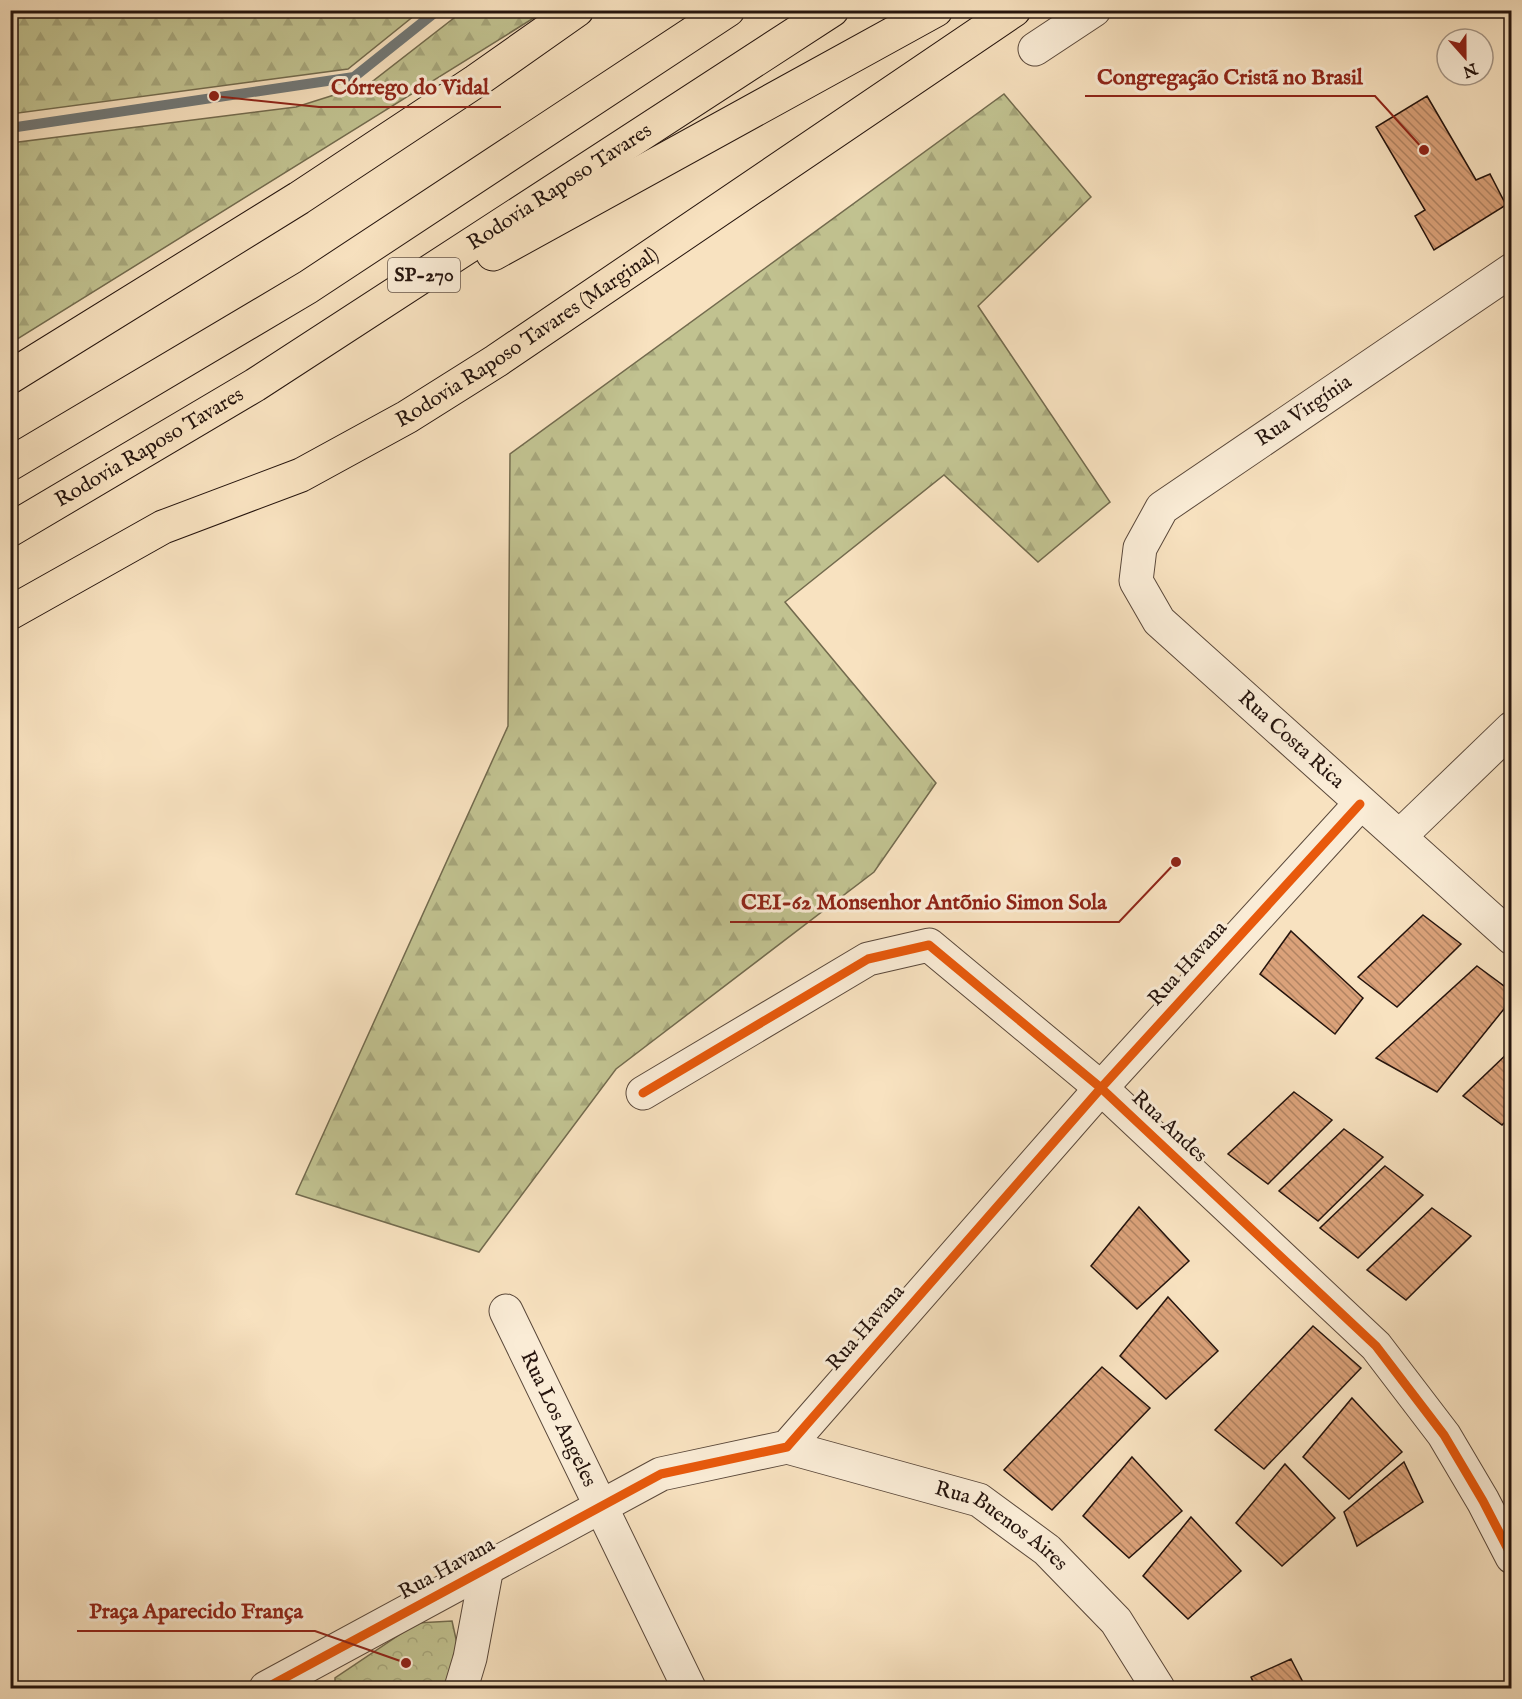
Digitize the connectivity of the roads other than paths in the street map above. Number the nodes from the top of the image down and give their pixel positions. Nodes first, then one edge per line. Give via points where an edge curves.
1 (577, 10) edge
2 (728, 10) edge
3 (832, 10) edge
4 (936, 10) edge
5 (1014, 10) edge
6 (1094, 10) edge
7 (1035, 50) dead end
8 (1512, 270) edge
9 (10, 377) edge
10 (255, 384) junction
11 (10, 464) edge
12 (10, 530) edge
13 (1136, 580) joint
14 (10, 613) edge
15 (1512, 728) edge
16 (1360, 804) junction
17 (1400, 836) junction
18 (1512, 938) edge
19 (1101, 1088) junction
20 (643, 1093) dead end
21 (506, 1311) dead end
22 (787, 1447) junction
23 (601, 1505) junction
24 (1512, 1557) edge
25 (488, 1567) junction
26 (299, 1680) edge
27 (266, 1689) edge
28 (461, 1689) edge
29 (689, 1689) edge
30 (1158, 1689) edge

1 - 9 highway via 299,198
2 - 11 highway, SP-270 via 308,287
3 - 10 highway, Rodovia Raposo Tavares / SP-270
4 - 10 highway
5 - 14 highway, Rodovia Raposo Tavares (Marginal) via 496,361 407,417 301,475 164,527
6 - 7 street
8 - 13 street, Rua Virgínia via 1162,508 1140,548
10 - 12 highway, Rodovia Raposo Tavares / SP-270
13 - 16 street, Rua Costa Rica via 1159,621
15 - 17 street
16 - 17 street, Rua Costa Rica
16 - 19 street, Rua Havana
17 - 18 street, Rua Costa Rica
19 - 20 street, Rua Andes via 928,945 868,959
19 - 22 street, Rua Havana
19 - 24 street, Rua Andes via 1376,1346 1444,1435
21 - 23 street, Rua Los Angeles
22 - 23 street, Rua Havana via 661,1474
22 - 30 street, Rua Buenos Aires via 979,1500 1047,1550 1116,1621
23 - 25 street, Rua Havana
23 - 29 street, Rua Los Angeles
25 - 26 street, Rua Havana
25 - 28 street
26 - 27 street, Rua Havana

